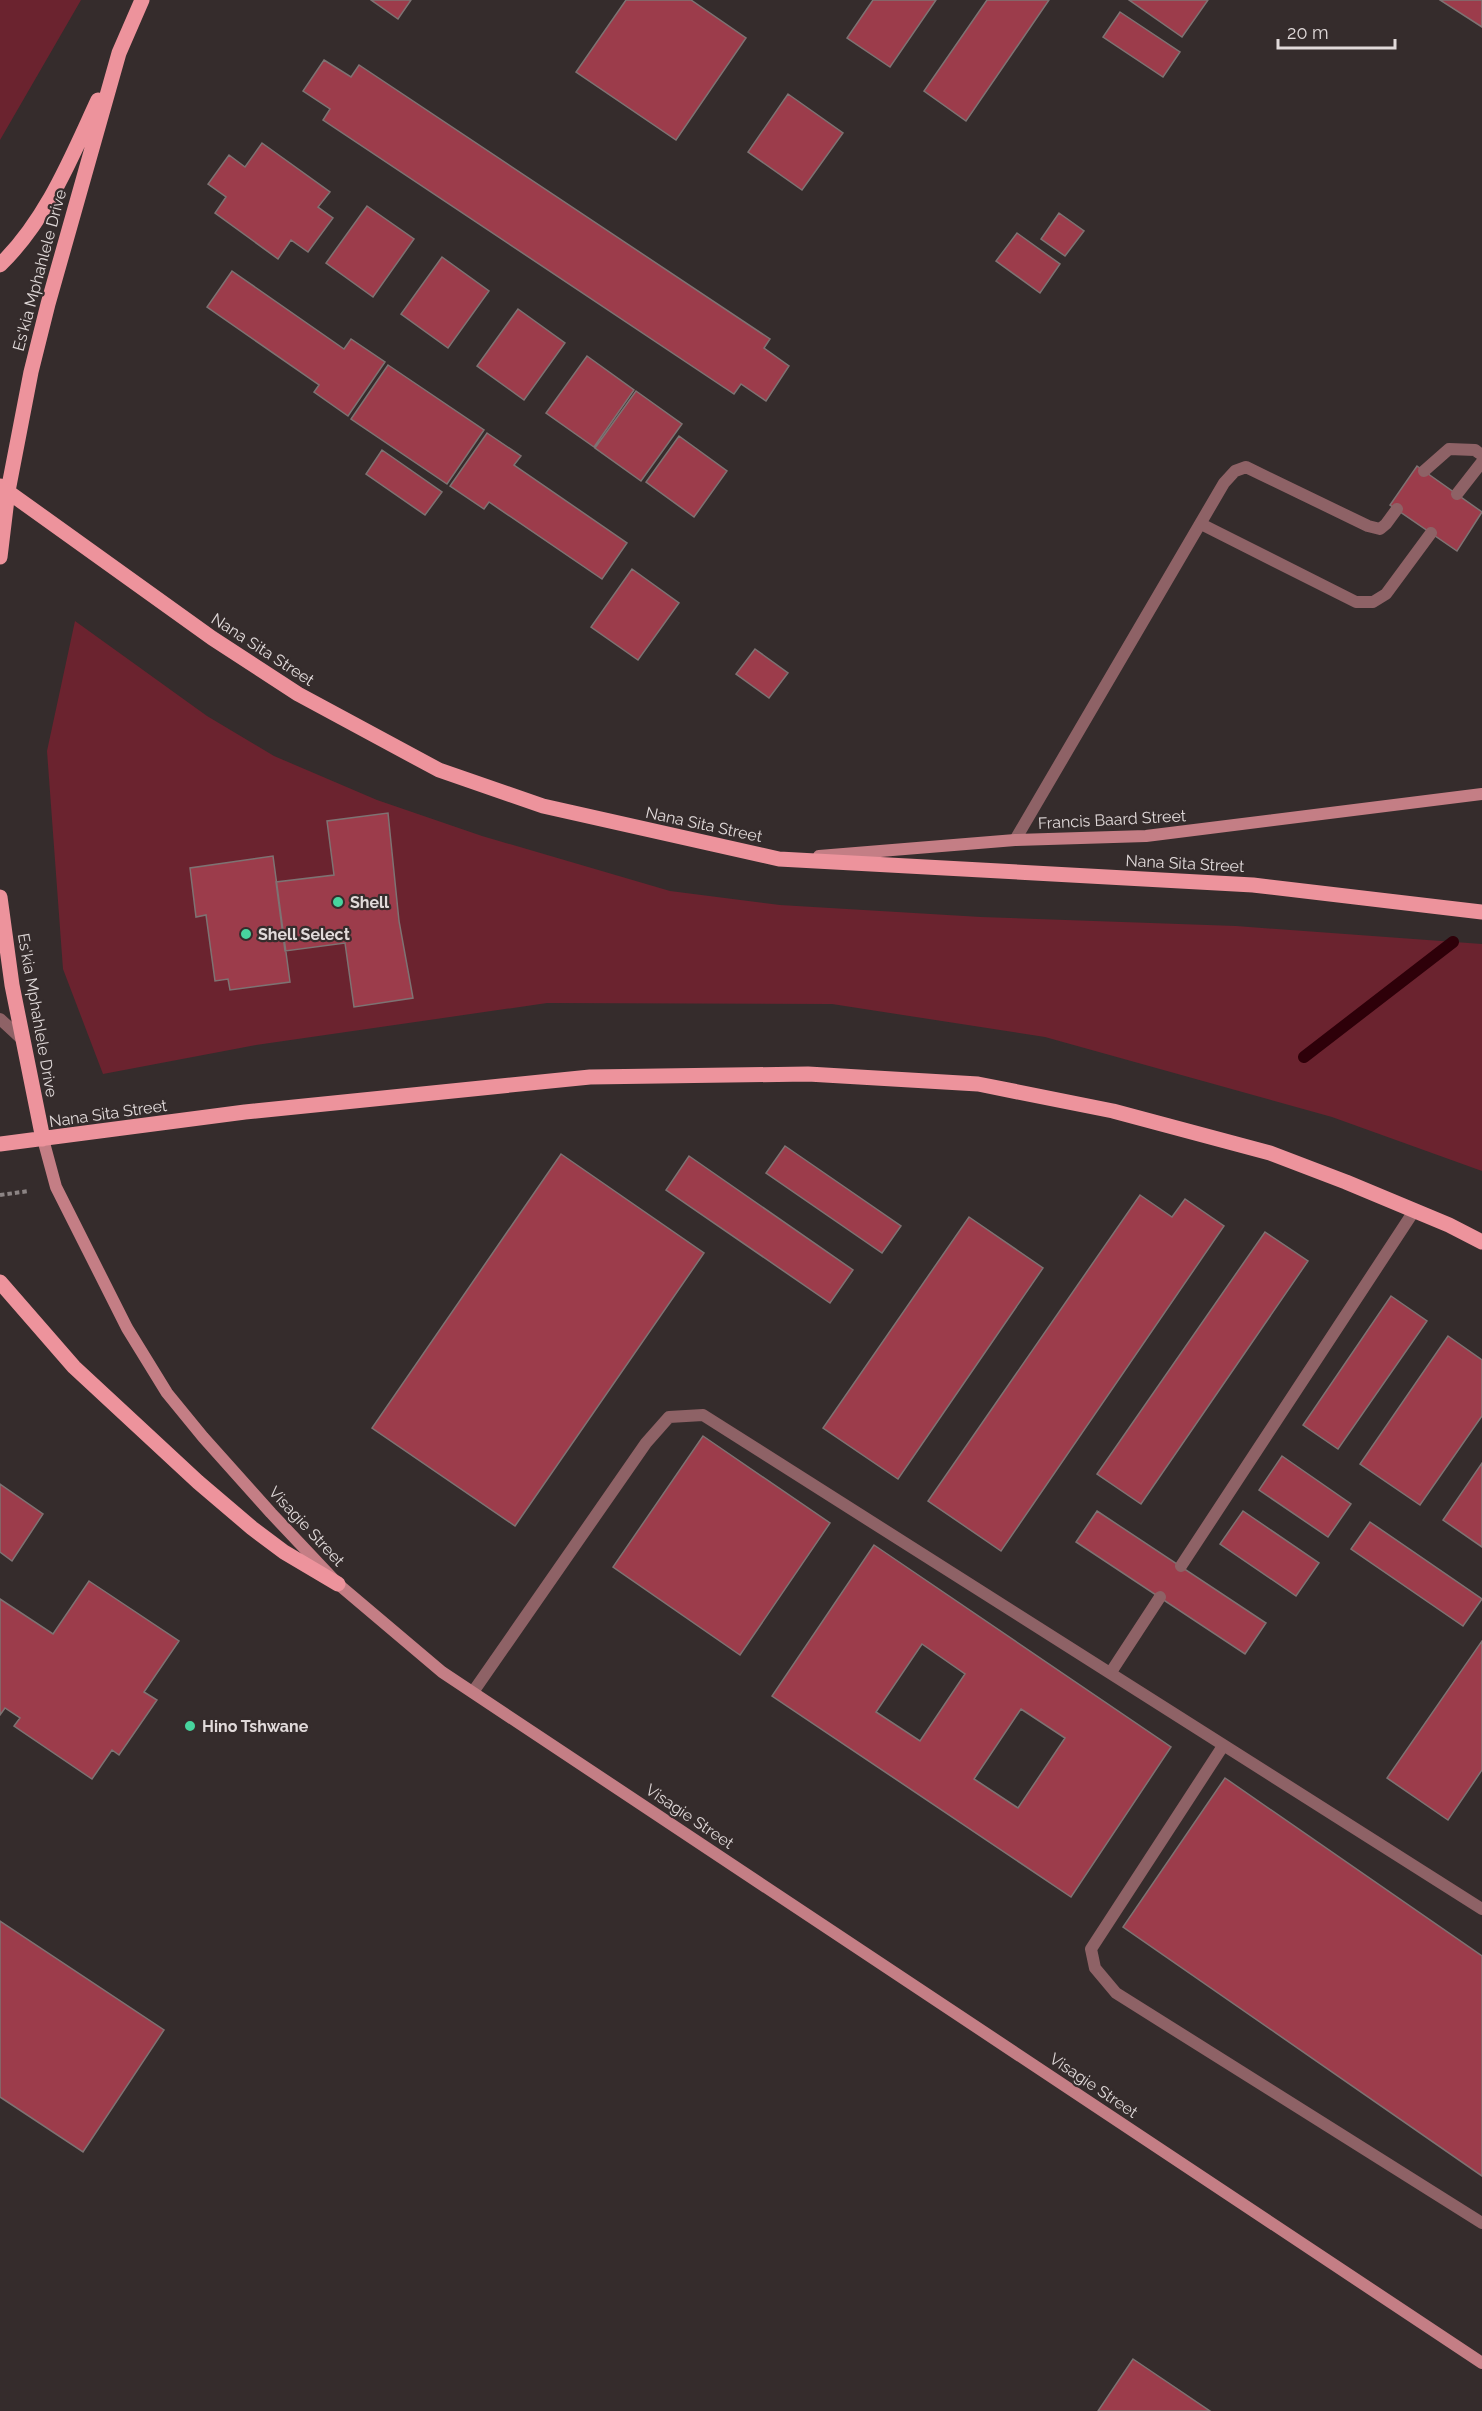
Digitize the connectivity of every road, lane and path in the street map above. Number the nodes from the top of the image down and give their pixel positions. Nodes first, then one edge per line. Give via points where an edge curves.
1 (142, 0) edge
2 (119, 53) junction
3 (0, 265) edge
4 (1482, 455) edge
5 (1482, 462) edge
6 (1424, 471) dead end
7 (4, 488) edge
8 (1457, 494) dead end
9 (1396, 509) dead end
10 (1201, 524) junction
11 (1431, 533) dead end
12 (0, 557) edge
13 (1482, 794) edge
14 (1015, 840) junction
15 (779, 859) junction
16 (0, 897) edge
17 (1482, 912) edge
18 (0, 1019) edge
19 (22, 1040) junction
20 (43, 1140) junction
21 (0, 1144) edge
22 (1414, 1211) junction
23 (1482, 1242) edge
24 (0, 1282) edge
25 (1180, 1566) dead end
26 (338, 1584) junction
27 (1160, 1597) dead end
28 (1111, 1672) junction
29 (473, 1692) junction
30 (1223, 1746) junction
31 (1482, 1909) edge
32 (1482, 2223) edge
33 (1482, 2362) edge

1 - 2 main road, Es'kia Mphahlele Drive
2 - 3 main road via 59,186 31,229
2 - 7 main road, Es'kia Mphahlele Drive via 30,372
4 - 6 lane via 1475,450 1449,449
5 - 8 lane
7 - 12 main road, Es'kia Mphahlele Drive
7 - 15 main road, Nana Sita Street via 221,645 298,694 439,770 543,806
9 - 10 lane via 1380,529 1368,526 1246,467 1235,471 1224,483
10 - 11 lane via 1356,602 1373,602 1386,594
10 - 14 lane
13 - 14 street, Francis Baard Street via 1146,836
14 - 15 street, Francis Baard Street
15 - 17 main road, Nana Sita Street via 1253,885
16 - 19 main road, Es'kia Mphahlele Drive
18 - 19 lane
19 - 20 main road, Es'kia Mphahlele Drive
20 - 21 main road, Nana Sita Street
20 - 22 main road, Nana Sita Street via 245,1112 590,1077 808,1074 978,1084 1113,1111 1270,1153
20 - 26 street, Visagie Street via 56,1187 127,1328 168,1393 203,1437
22 - 23 main road, Nana Sita Street
22 - 25 lane
24 - 26 main road via 74,1367 198,1482 284,1552
26 - 29 street, Visagie Street via 442,1672
27 - 28 lane
28 - 29 lane via 703,1415 669,1417 646,1443
28 - 30 lane
29 - 33 street, Visagie Street
30 - 31 lane
30 - 32 lane via 1091,1949 1095,1968 1116,1993

